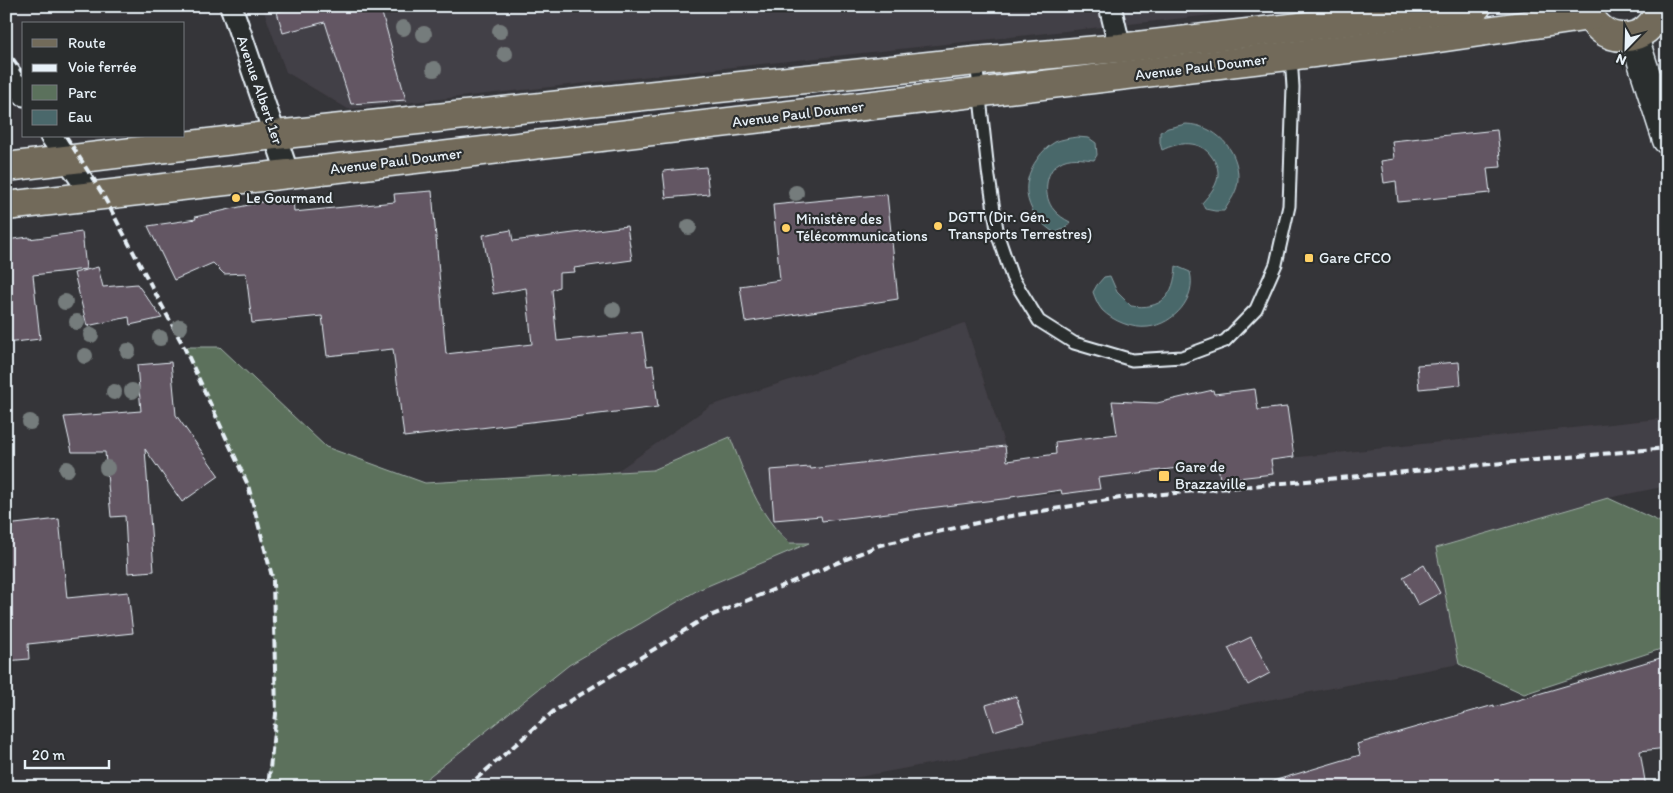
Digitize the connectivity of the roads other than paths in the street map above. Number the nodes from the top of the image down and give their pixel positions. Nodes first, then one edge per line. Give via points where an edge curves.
1 (231, 6) edge
2 (1110, 6) edge
3 (1477, 6) edge
4 (1588, 11) edge
5 (1661, 13) edge
6 (1634, 37) junction
7 (1120, 48) junction
8 (1291, 56) junction
9 (976, 61) junction
10 (6, 68) edge
11 (782, 82) junction
12 (22, 92) edge
13 (978, 93) junction
14 (786, 115) junction
15 (275, 135) junction
16 (52, 138) edge
17 (1667, 140) edge
18 (67, 160) junction
19 (6, 167) edge
20 (288, 174) junction
21 (92, 195) junction
22 (6, 206) edge

1 - 15 street, Avenue Albert 1er
2 - 7 street
3 - 7 main road, Avenue Paul Doumer
4 - 6 main road via 1600,30 1616,38
4 - 8 main road, Avenue Paul Doumer via 1432,39
5 - 6 main road via 1651,26
6 - 17 main road
7 - 9 main road, Avenue Paul Doumer
8 - 13 main road, Avenue Paul Doumer
8 - 13 lane via 1290,206 1276,264 1256,309 1224,341 1182,357 1132,360 1074,343 1039,320 1012,277 998,236
9 - 11 main road, Avenue Paul Doumer
9 - 13 lane
10 - 12 street
11 - 14 main road
11 - 15 main road, Avenue Paul Doumer
13 - 14 main road, Avenue Paul Doumer
14 - 20 main road, Avenue Paul Doumer
15 - 18 main road, Avenue Paul Doumer
15 - 20 street, Avenue Albert 1er
16 - 18 street
18 - 19 main road, Avenue Paul Doumer
18 - 21 street
20 - 21 main road, Avenue Paul Doumer
21 - 22 main road, Avenue Paul Doumer

